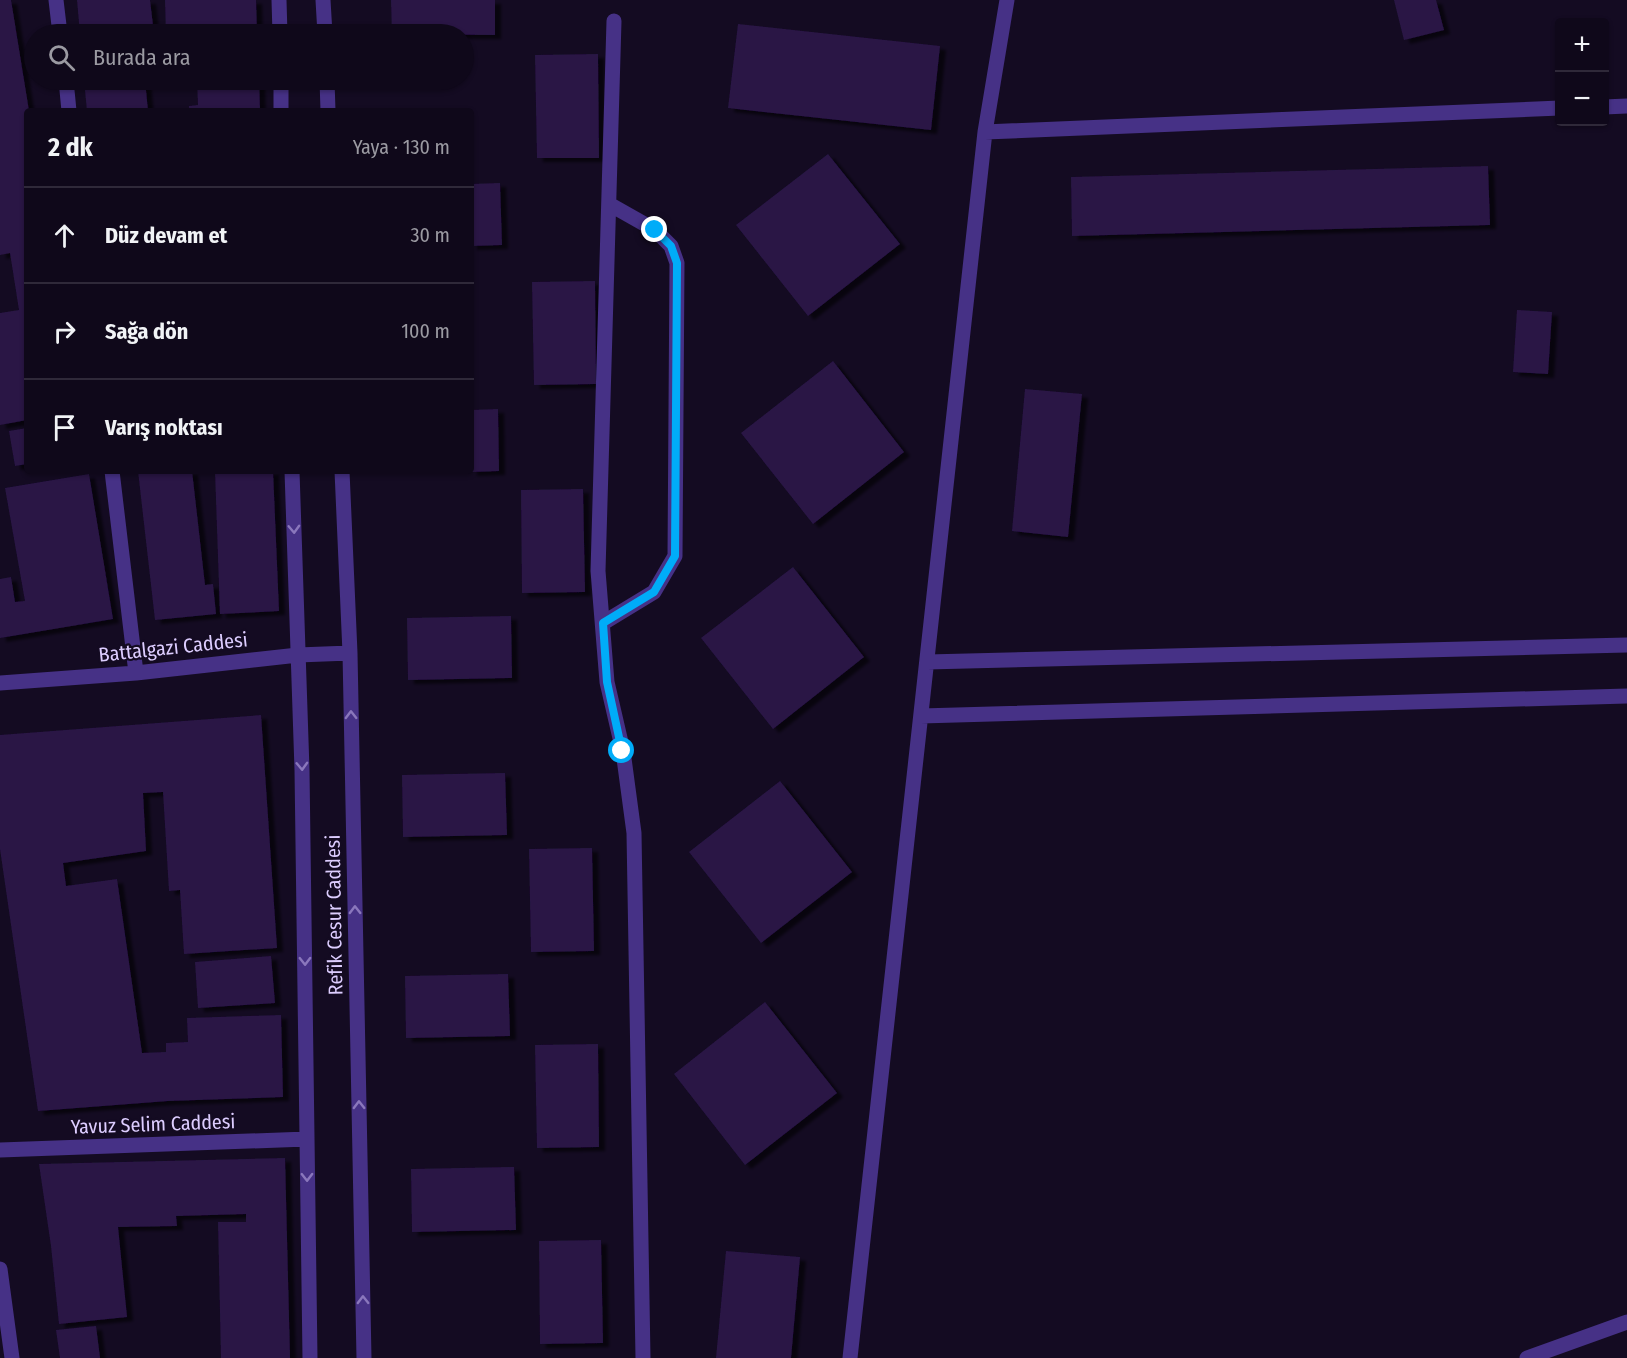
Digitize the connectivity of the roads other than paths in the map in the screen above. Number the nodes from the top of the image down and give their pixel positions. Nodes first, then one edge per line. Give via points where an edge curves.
1 (56, 0) edge
2 (279, 0) edge
3 (323, 0) edge
4 (1006, 0) edge
5 (614, 21) dead end
6 (59, 24) edge
7 (280, 24) edge
8 (324, 24) edge
9 (67, 90) edge
10 (280, 90) edge
11 (327, 90) edge
12 (1627, 106) edge
13 (1609, 107) edge
14 (69, 108) edge
15 (281, 108) edge
16 (328, 108) edge
17 (1555, 108) edge
18 (985, 132) junction
19 (609, 204) junction
20 (112, 474) edge
21 (292, 474) edge
22 (342, 474) edge
23 (603, 623) junction
24 (1627, 645) edge
25 (350, 653) junction
26 (298, 654) junction
27 (927, 662) junction
28 (136, 673) junction
29 (0, 683) edge
30 (1627, 696) edge
31 (921, 716) junction
32 (307, 1139) junction
33 (0, 1150) edge
34 (0, 1269) edge
35 (1627, 1322) edge
36 (12, 1358) edge
37 (310, 1358) edge
38 (364, 1358) edge
39 (643, 1358) edge
40 (850, 1358) edge
41 (1527, 1358) edge

1 - 6 street
2 - 7 street
3 - 8 street
4 - 18 street
5 - 19 street
9 - 14 street
10 - 15 street
11 - 16 street
12 - 13 street
17 - 18 street
18 - 27 street
19 - 23 street via 598,570
19 - 23 street via 655,230 671,246 677,263 675,556 654,592
20 - 28 street
21 -> 26 street, Refik Cesur Caddesi
22 - 25 street, Refik Cesur Caddesi
23 - 39 street via 607,682 634,833
24 - 27 street
25 - 26 street, Battalgazi Caddesi
38 -> 25 street, Refik Cesur Caddesi
26 - 28 street, Battalgazi Caddesi
26 -> 32 street, Refik Cesur Caddesi
27 - 31 street
28 - 29 street, Battalgazi Caddesi
30 - 31 street
31 - 40 street
32 - 33 street, Yavuz Selim Caddesi
32 -> 37 street, Refik Cesur Caddesi
34 - 36 street
35 - 41 street

